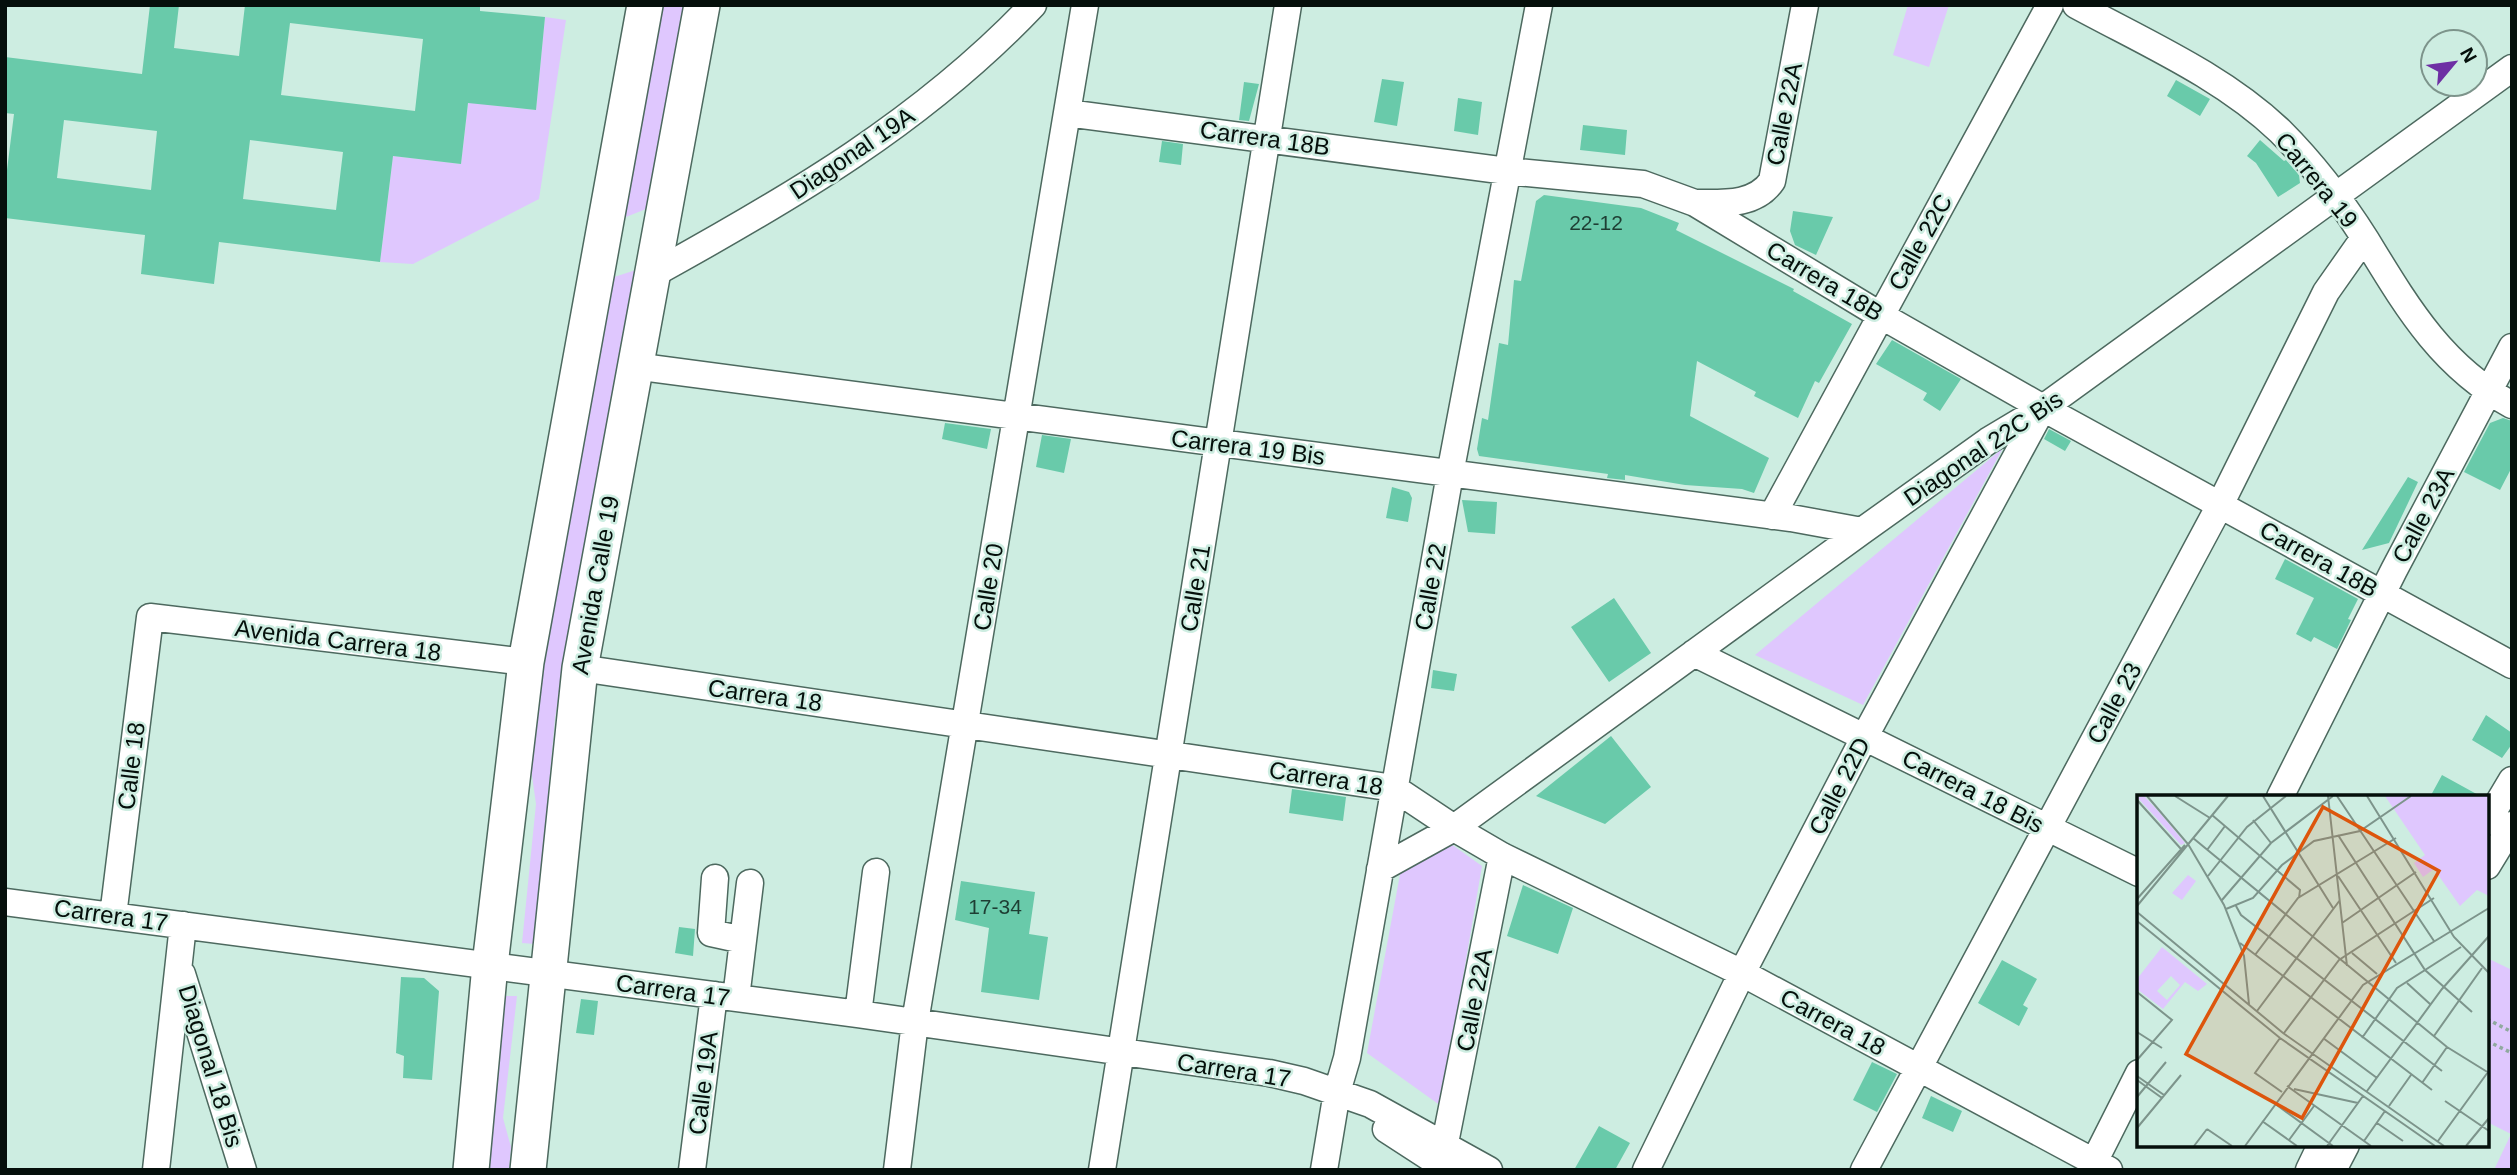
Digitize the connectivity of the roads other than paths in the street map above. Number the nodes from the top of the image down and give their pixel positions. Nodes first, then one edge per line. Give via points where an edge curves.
1 (645, 5) edge
2 (702, 5) edge
3 (1033, 5) edge
4 (1085, 5) edge
5 (1288, 5) edge
6 (1539, 5) edge
7 (1805, 5) edge
8 (2050, 5) edge
9 (2076, 5) edge
10 (2512, 68) edge
11 (1067, 113) junction
12 (1266, 138) junction
13 (1507, 171) junction
14 (2336, 196) junction
15 (1695, 203) junction
16 (2364, 238) junction
17 (653, 274) junction
18 (1880, 315) junction
19 (2512, 346) edge
20 (634, 366) junction
21 (2488, 392) junction
22 (2512, 405) edge
23 (2043, 408) junction
24 (1017, 416) junction
25 (1217, 443) junction
26 (1450, 474) junction
27 (2220, 505) junction
28 (1781, 517) junction
29 (1862, 531) junction
30 (2382, 594) junction
31 (150, 617) joint
32 (1694, 653) junction
33 (526, 662) junction
34 (2512, 666) edge
35 (580, 668) junction
36 (965, 724) junction
37 (1865, 736) junction
38 (1170, 755) junction
39 (2512, 780) edge
40 (1394, 788) junction
41 (2281, 795) edge
42 (2489, 819) edge
43 (2512, 825) edge
44 (1454, 828) junction
45 (2047, 828) junction
46 (1502, 856) junction
47 (2489, 863) edge
48 (1380, 869) junction
49 (876, 872) dead end
50 (2137, 872) edge
51 (715, 878) dead end
52 (750, 883) dead end
53 (5, 901) edge
54 (113, 916) junction
55 (183, 925) junction
56 (743, 940) junction
57 (179, 963) junction
58 (490, 965) junction
59 (547, 973) junction
60 (1742, 974) junction
61 (725, 997) junction
62 (858, 1014) junction
63 (915, 1022) junction
64 (1122, 1052) junction
65 (1917, 1066) junction
66 (2137, 1078) edge
67 (1338, 1092) junction
68 (1445, 1143) junction
69 (2320, 1147) edge
70 (2345, 1147) edge
71 (2098, 1167) edge
72 (156, 1170) edge
73 (243, 1170) edge
74 (471, 1170) edge
75 (528, 1170) edge
76 (692, 1170) edge
77 (897, 1170) edge
78 (1102, 1170) edge
79 (1324, 1170) edge
80 (1449, 1170) edge
81 (1489, 1170) edge
82 (1646, 1170) edge
83 (1864, 1170) edge
84 (2309, 1170) edge
85 (2333, 1170) edge

1 - 33 main road
2 - 17 main road, Avenida Calle 19
3 - 17 street, Diagonal 19A via 936,96 862,151
4 - 11 street, Calle 20
5 - 12 street, Calle 21
6 - 13 street, Calle 22
7 - 15 street, Calle 22A via 1772,181 1765,191 1744,200
8 - 18 street, Calle 22C
9 - 14 street, Carrera 19 via 2210,77 2279,131
10 - 14 street, Diagonal 22C Bis
11 - 12 street, Carrera 18B
11 - 24 street, Calle 20
12 - 13 street, Carrera 18B
12 - 25 street, Calle 21
13 - 15 street, Carrera 18B via 1643,184
13 - 26 street, Calle 22
14 - 16 street, Carrera 19
14 - 23 street, Diagonal 22C Bis
15 - 18 street, Carrera 18B
16 - 21 street, Carrera 19 via 2426,333
16 - 27 street, Calle 23 via 2326,292
17 - 20 main road, Avenida Calle 19
18 - 23 street, Carrera 18B
18 - 28 street, Calle 22C
19 - 21 street, Calle 23A
20 - 24 street, Carrera 19 Bis
20 - 35 main road, Avenida Calle 19
21 - 22 street, Carrera 19
21 - 30 street, Calle 23A
23 - 27 street, Carrera 18B
23 - 29 street, Diagonal 22C Bis via 1988,441
23 - 37 street, Calle 22D
24 - 25 street, Carrera 19 Bis
24 - 36 street, Calle 20
25 - 26 street, Carrera 19 Bis
25 - 38 street, Calle 21
26 - 28 street, Carrera 19 Bis
26 - 40 street, Calle 22
27 - 30 street, Carrera 18B
27 - 45 street, Calle 23
28 - 29 street, Carrera 19 Bis
29 - 32 street, Diagonal 22C Bis
30 - 34 street, Carrera 18B
30 - 41 street, Calle 23A
31 - 33 street, Avenida Carrera 18
31 - 54 street, Calle 18
32 - 37 street, Carrera 18 Bis
32 - 44 street, Diagonal 22C Bis
33 - 58 main road
35 - 36 street, Carrera 18
35 - 59 main road, Avenida Calle 19
36 - 38 street, Carrera 18
36 - 63 street, Calle 20
37 - 45 street, Carrera 18 Bis
37 - 60 street, Calle 22D
38 - 40 street, Carrera 18
38 - 64 street, Calle 21
39 - 42 street
40 - 44 street, Carrera 18
40 - 48 street, Calle 22
43 - 47 street
44 - 46 street, Carrera 18
44 - 48 street, Diagonal 22C Bis
45 - 50 street, Carrera 18 Bis
45 - 65 street, Calle 23
46 - 60 street, Carrera 18
46 - 68 street, Calle 22A
48 - 67 street, Calle 22
49 - 62 street
51 - 56 street via 711,933
52 - 56 street, Calle 19A
53 - 54 street, Carrera 17
54 - 55 street, Carrera 17
55 - 57 street
55 - 58 street, Carrera 17
56 - 61 street, Calle 19A
57 - 72 street
57 - 73 street, Diagonal 18 Bis
58 - 59 street, Carrera 17
58 - 74 main road
59 - 61 street, Carrera 17
59 - 75 main road, Avenida Calle 19
60 - 65 street, Carrera 18
60 - 82 street, Calle 22D
61 - 62 street, Carrera 17
61 - 76 street, Calle 19A
62 - 63 street, Carrera 17
63 - 64 street, Carrera 17
63 - 77 street, Calle 20
64 - 67 street, Carrera 17 via 1269,1073
64 - 78 street, Calle 21
65 - 71 street, Carrera 18
65 - 83 street, Calle 23
66 - 71 street
67 - 68 street, Carrera 17
67 - 79 street, Calle 22
67 - 80 street, Carrera 17 via 1370,1119
68 - 81 street, Carrera 17
69 - 84 street
70 - 85 street

